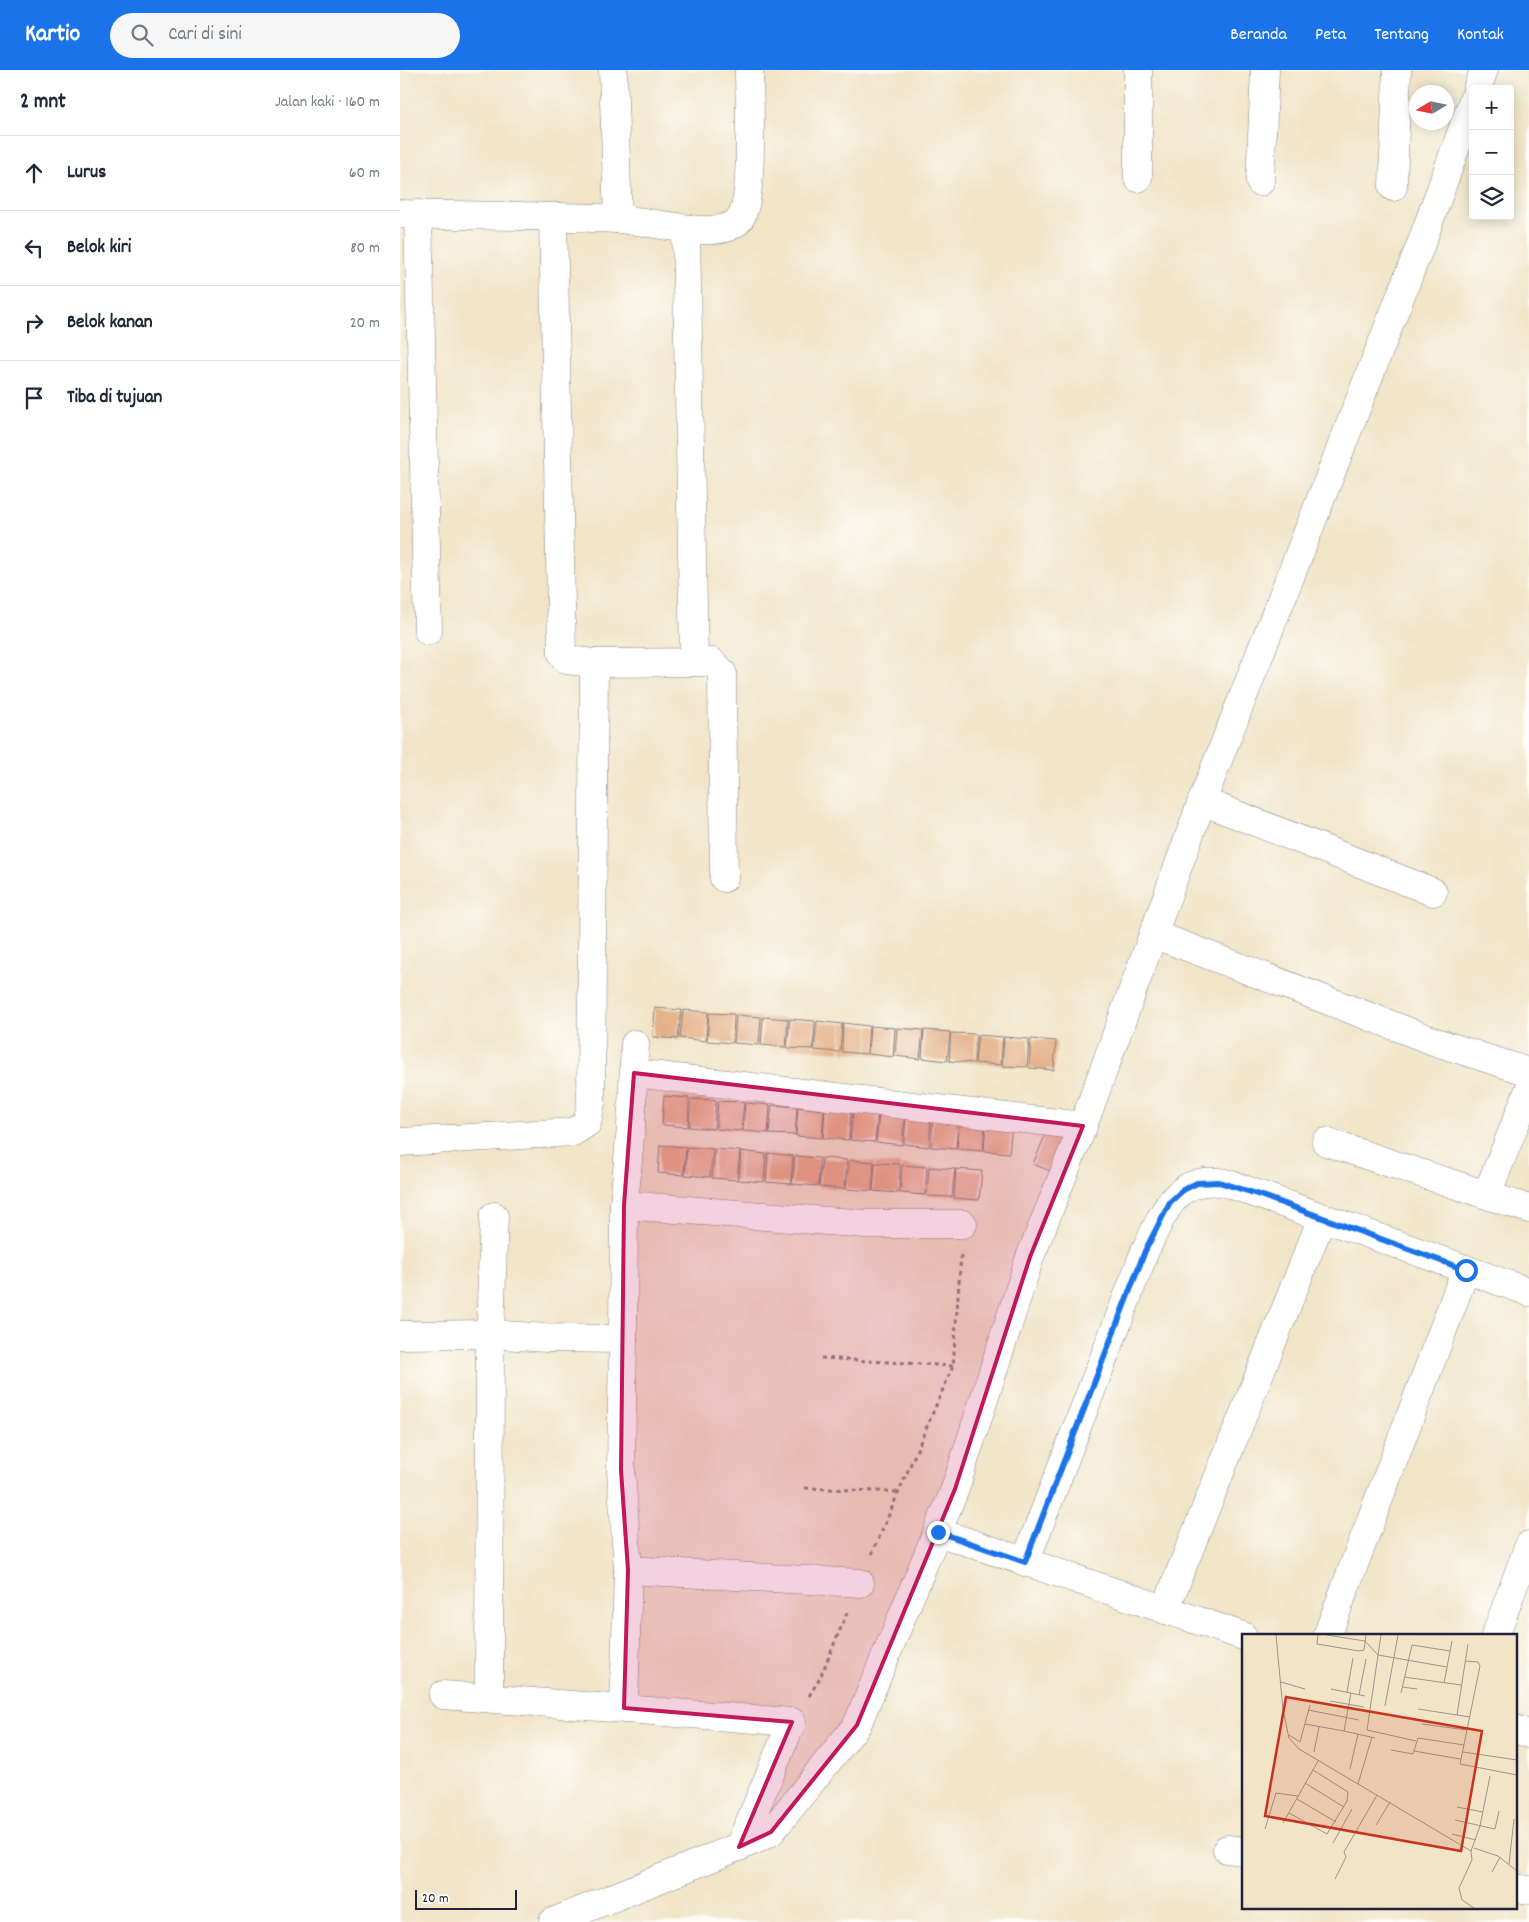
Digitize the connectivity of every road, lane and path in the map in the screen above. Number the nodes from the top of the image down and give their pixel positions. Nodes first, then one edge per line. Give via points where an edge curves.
1 (613, 70) edge
2 (749, 70) edge
3 (1138, 70) edge
4 (1265, 70) edge
5 (1397, 70) edge
6 (1484, 70) edge
7 (1478, 85) edge
8 (1469, 111) edge
9 (1138, 178) dead end
10 (1260, 182) dead end
11 (1393, 187) dead end
12 (409, 214) edge
13 (553, 218) junction
14 (618, 219) junction
15 (686, 229) junction
16 (428, 631) dead end
17 (694, 662) junction
18 (594, 663) junction
19 (1202, 801) junction
20 (724, 878) dead end
21 (1433, 892) dead end
22 (1153, 934) junction
23 (635, 1044) dead end
24 (1529, 1072) edge
25 (634, 1073) junction
26 (1529, 1090) edge
27 (1083, 1126) junction
28 (400, 1142) edge
29 (1326, 1142) dead end
30 (1487, 1194) junction
31 (624, 1204) junction
32 (1529, 1209) edge
33 (494, 1216) dead end
34 (1322, 1218) junction
35 (963, 1224) joint
36 (1466, 1270) junction
37 (1529, 1292) edge
38 (490, 1334) junction
39 (400, 1335) edge
40 (623, 1339) junction
41 (822, 1358) dead end
42 (953, 1366) junction
43 (805, 1488) dead end
44 (899, 1492) junction
45 (938, 1532) junction
46 (1529, 1545) edge
47 (1025, 1562) junction
48 (628, 1570) junction
49 (860, 1583) junction
50 (1165, 1610) junction
51 (1328, 1634) edge
52 (1496, 1634) edge
53 (1242, 1636) edge
54 (443, 1695) dead end
55 (489, 1698) junction
56 (624, 1708) junction
57 (792, 1722) junction
58 (1516, 1729) edge
59 (1529, 1734) edge
60 (739, 1846) junction
61 (1516, 1888) edge
62 (1529, 1890) edge
63 (553, 1922) edge

1 - 14 street
2 - 15 street via 749,183 745,210 735,224 725,228
3 - 9 street
4 - 10 street
5 - 11 street
6 - 7 street
8 - 19 street via 1421,244
12 - 13 street
12 - 16 street
13 - 14 street
13 - 18 street via 562,654 566,660
14 - 15 street
15 - 17 street
17 - 18 street
17 - 20 street via 712,662 722,672
18 - 28 street via 591,1103 587,1123 573,1132
19 - 21 street
19 - 22 street
22 - 24 street via 1436,1042
22 - 27 street
23 - 25 street
25 - 27 street
25 - 31 street
26 - 30 street
27 - 45 street via 1030,1257
29 - 30 street
30 - 32 street
31 - 35 street via 866,1224
31 - 40 street
33 - 38 street
34 - 36 street
34 - 47 street via 1219,1182 1197,1183 1170,1202 1145,1251
34 - 50 street
35 - 42 path
36 - 37 street
36 - 51 street
38 - 39 street
38 - 40 street
38 - 55 street
40 - 48 street via 621,1470
41 - 42 path
42 - 44 path
43 - 44 path
44 - 49 path
45 - 47 street
45 - 60 street via 857,1725 771,1832
46 - 52 street
47 - 50 street
48 - 49 street
48 - 56 street
49 - 57 path via 820,1678
50 - 53 street
54 - 55 street
55 - 56 street
56 - 57 street
57 - 60 street
58 - 59 street
60 - 63 street
61 - 62 street

